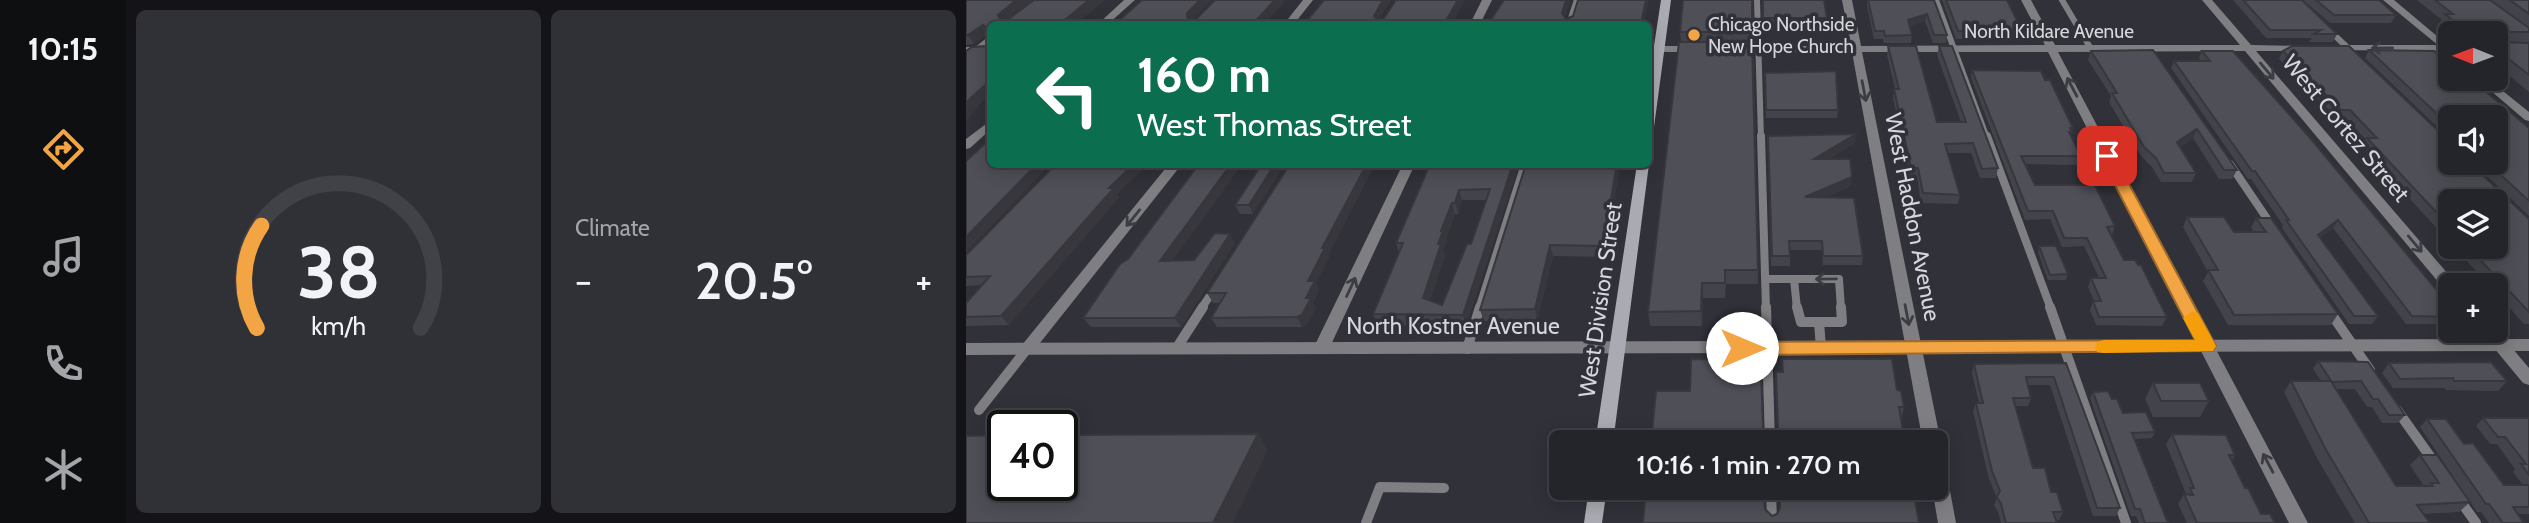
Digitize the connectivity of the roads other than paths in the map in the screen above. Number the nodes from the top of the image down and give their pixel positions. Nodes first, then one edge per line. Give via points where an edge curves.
1 (1130, 0) edge
2 (1308, 0) edge
3 (1487, 0) edge
4 (1577, 0) edge
5 (1666, 0) edge
6 (1758, 0) edge
7 (1847, 0) edge
8 (1936, 0) edge
9 (2026, 0) edge
10 (2062, 0) edge
11 (2207, 0) edge
12 (2388, 0) edge
13 (1106, 21) edge
14 (1291, 21) edge
15 (1476, 21) edge
16 (1570, 21) edge
17 (2323, 24) edge
18 (2438, 40) edge
19 (987, 41) edge
20 (2248, 48) junction
21 (1654, 49) edge
22 (1707, 49) edge
23 (1720, 49) edge
24 (1759, 49) junction
25 (1856, 49) junction
26 (1953, 49) junction
27 (2052, 49) junction
28 (2091, 49) junction
29 (2438, 49) edge
30 (987, 50) edge
31 (2352, 52) junction
32 (969, 53) edge
33 (1652, 75) edge
34 (2496, 91) edge
35 (2529, 118) edge
36 (987, 127) edge
37 (966, 145) edge
38 (2226, 158) edge
39 (1173, 168) edge
40 (1407, 168) edge
41 (1524, 168) edge
42 (1642, 168) edge
43 (2280, 237) edge
44 (2439, 273) edge
45 (1766, 279) junction
46 (1794, 279) junction
47 (1218, 283) edge
48 (2326, 305) edge
49 (1819, 322) junction
50 (2501, 345) junction
51 (2529, 345) edge
52 (2207, 346) junction
53 (2354, 346) junction
54 (2065, 347) junction
55 (1767, 348) junction
56 (1821, 348) junction
57 (1913, 348) junction
58 (966, 349) edge
59 (1027, 349) junction
60 (1176, 349) junction
61 (1321, 349) junction
62 (1467, 349) junction
63 (1618, 349) junction
64 (2375, 377) edge
65 (2529, 379) edge
66 (2390, 400) edge
67 (979, 410) dead end
68 (1606, 430) edge
69 (1770, 430) edge
70 (1929, 430) edge
71 (2437, 467) edge
72 (1444, 488) dead end
73 (2452, 489) edge
74 (1596, 500) edge
75 (1771, 500) edge
76 (1943, 500) edge
77 (1366, 523) edge
78 (1593, 523) edge
79 (1772, 523) edge
80 (1947, 523) edge
81 (2126, 523) edge
82 (2300, 523) edge
83 (2476, 523) edge

1 - 13 street
2 - 14 street
3 - 15 street
4 - 16 lane
5 - 21 main road
6 - 24 lane
7 - 25 street, West Haddon Avenue
8 - 26 lane
9 - 27 street
10 - 28 lane
11 - 20 street, West Cortez Street
12 - 18 street
17 - 31 lane
19 - 32 lane
20 - 28 street, North Kildare Avenue via 2154,53
20 - 31 street, North Kildare Avenue
20 -> 44 street, West Cortez Street
21 - 22 street
21 - 33 main road
23 - 24 street, North Kildare Avenue
24 - 25 street, North Kildare Avenue
24 - 45 lane
25 - 26 street, North Kildare Avenue
25 -> 57 street, West Haddon Avenue
26 - 27 street, North Kildare Avenue
26 - 54 lane
27 - 28 street, North Kildare Avenue
52 -> 27 street
29 -> 31 street, North Kildare Avenue
30 - 32 street
34 - 35 street
36 - 37 street
38 - 43 lane
39 -> 59 street
61 -> 40 street
41 - 62 lane
42 - 63 main road, West Division Street
45 - 46 lane
45 - 55 lane
46 - 49 lane via 1797,319
49 -> 46 lane via 1842,322 1839,279
47 - 60 lane
48 - 53 lane
49 - 56 lane
50 - 51 street, North Kostner Avenue
50 - 53 street, North Kostner Avenue
50 - 65 street
52 - 53 street, North Kostner Avenue
52 - 54 street, North Kostner Avenue
82 -> 52 street
53 - 64 lane
54 - 57 street, North Kostner Avenue
54 - 81 lane
55 - 56 street, North Kostner Avenue
55 - 63 street, North Kostner Avenue
55 - 69 lane
56 - 57 street, North Kostner Avenue
57 - 70 street, West Haddon Avenue
58 - 59 street, North Kostner Avenue
59 - 60 street, North Kostner Avenue
59 - 67 lane
60 - 61 street, North Kostner Avenue
61 - 62 street, North Kostner Avenue
62 - 63 street, North Kostner Avenue
63 - 68 main road, West Division Street
66 - 71 lane
72 - 77 lane via 1380,487
73 - 83 lane
74 - 78 main road
75 - 79 lane
76 - 80 street

